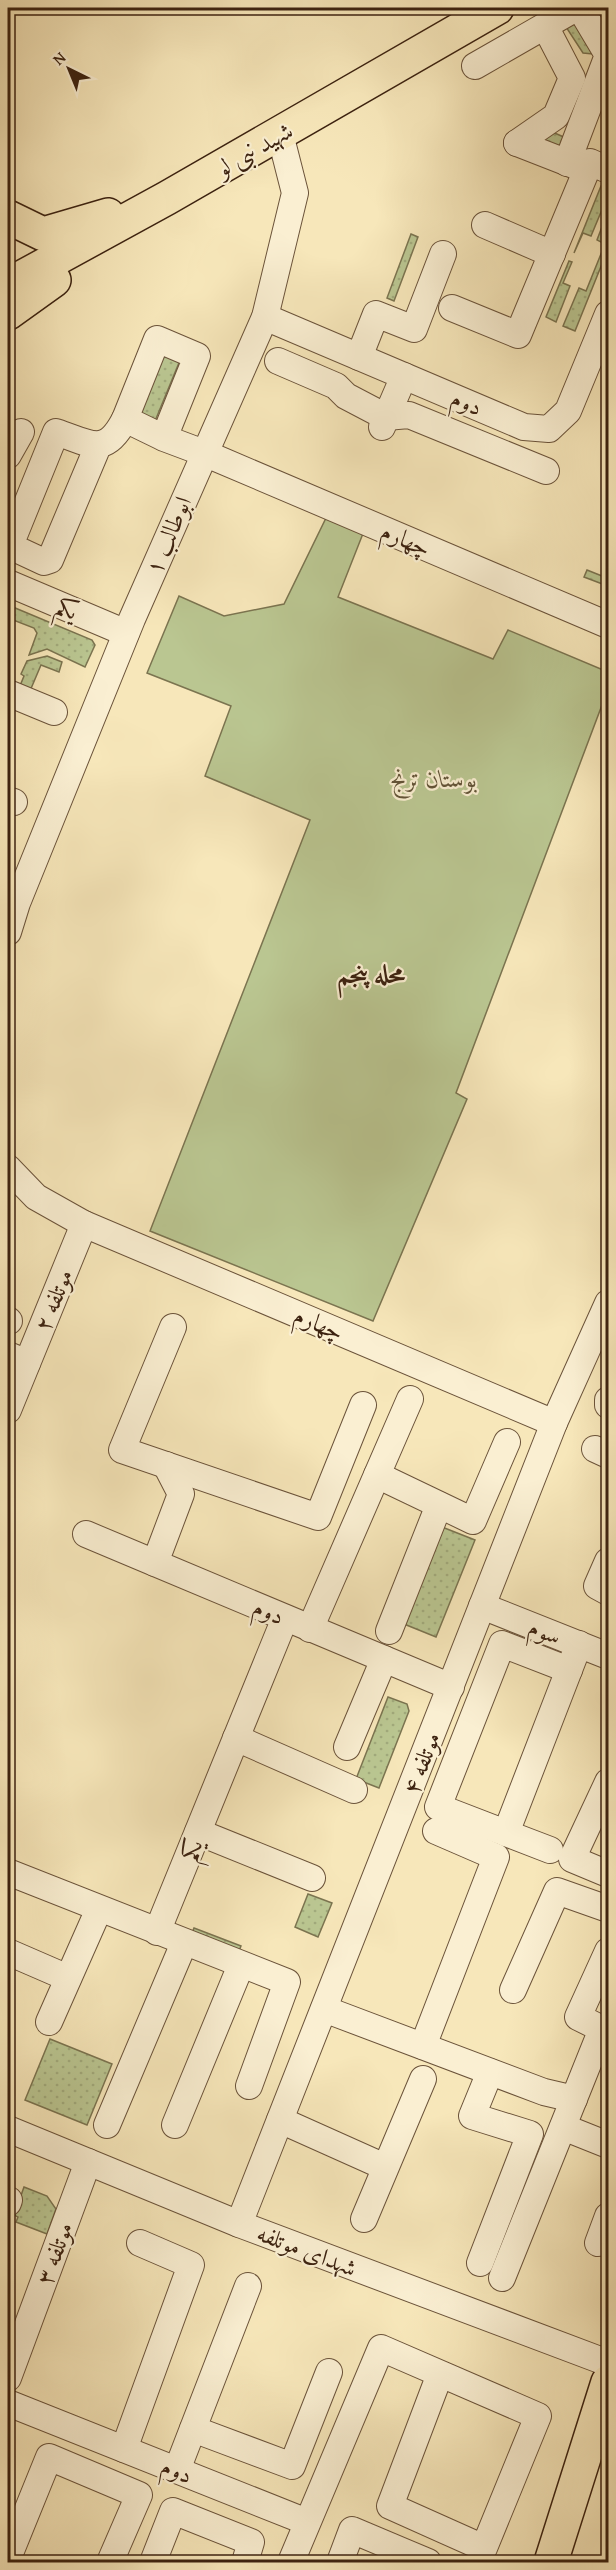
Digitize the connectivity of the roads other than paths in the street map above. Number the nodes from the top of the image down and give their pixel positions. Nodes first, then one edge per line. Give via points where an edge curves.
1 (497, 8) edge
2 (578, 8) edge
3 (545, 26) junction
4 (608, 55) edge
5 (475, 66) dead end
6 (280, 134) junction
7 (587, 168) edge
8 (167, 198) junction
9 (8, 217) edge
10 (485, 225) dead end
11 (443, 254) dead end
12 (552, 254) junction
13 (8, 285) edge
14 (452, 308) dead end
15 (8, 313) edge
16 (609, 314) edge
17 (266, 317) junction
18 (359, 357) junction
19 (278, 361) dead end
20 (404, 376) junction
21 (124, 419) junction
22 (384, 422) junction
23 (21, 432) dead end
24 (164, 438) junction
25 (98, 446) junction
26 (204, 453) junction
27 (8, 455) edge
28 (546, 471) dead end
29 (8, 583) edge
30 (606, 617) edge
31 (126, 633) junction
32 (8, 693) edge
33 (54, 712) dead end
34 (12, 901) edge
35 (8, 932) edge
36 (8, 1168) edge
37 (84, 1224) junction
38 (609, 1303) edge
39 (174, 1327) dead end
40 (17, 1359) edge
41 (410, 1399) dead end
42 (609, 1400) edge
43 (363, 1404) dead end
44 (609, 1405) edge
45 (8, 1410) edge
46 (555, 1423) junction
47 (507, 1442) dead end
48 (166, 1465) junction
49 (376, 1475) junction
50 (439, 1505) junction
51 (86, 1534) dead end
52 (609, 1561) edge
53 (155, 1563) junction
54 (609, 1592) edge
55 (482, 1606) junction
56 (285, 1618) junction
57 (310, 1629) junction
58 (389, 1631) dead end
59 (579, 1644) junction
60 (608, 1654) edge
61 (384, 1659) junction
62 (569, 1670) junction
63 (451, 1687) junction
64 (236, 1738) junction
65 (347, 1747) dead end
66 (609, 1782) edge
67 (354, 1791) dead end
68 (436, 1831) dead end
69 (198, 1832) junction
70 (506, 1833) junction
71 (549, 1850) dead end
72 (8, 1872) edge
73 (609, 1874) edge
74 (312, 1878) dead end
75 (99, 1909) junction
76 (609, 1909) edge
77 (157, 1932) junction
78 (184, 1943) junction
79 (609, 1951) edge
80 (8, 1952) edge
81 (241, 1965) junction
82 (68, 1978) junction
83 (513, 1990) dead end
84 (324, 2009) junction
85 (49, 2022) dead end
86 (423, 2046) junction
87 (490, 2072) junction
88 (423, 2079) dead end
89 (249, 2086) dead end
90 (573, 2099) junction
91 (280, 2120) junction
92 (107, 2125) dead end
93 (174, 2126) dead end
94 (563, 2127) junction
95 (8, 2128) edge
96 (609, 2145) edge
97 (88, 2162) junction
98 (385, 2167) junction
99 (609, 2216) edge
100 (364, 2219) dead end
101 (239, 2224) junction
102 (140, 2243) dead end
103 (598, 2243) dead end
104 (480, 2263) dead end
105 (502, 2278) dead end
106 (248, 2286) dead end
107 (609, 2363) edge
108 (329, 2372) dead end
109 (440, 2374) junction
110 (8, 2378) edge
111 (609, 2382) edge
112 (8, 2403) edge
113 (193, 2428) junction
114 (99, 2439) junction
115 (124, 2449) junction
116 (177, 2470) junction
117 (86, 2473) junction
118 (307, 2522) junction
119 (8, 2558) edge
120 (110, 2562) edge
121 (153, 2562) edge
122 (244, 2562) edge
123 (291, 2562) edge
124 (340, 2562) edge
125 (428, 2562) edge
126 (551, 2562) edge

1 - 6 main road, شهید نبی لو
2 - 3 street
2 - 4 street
3 - 5 street
3 - 7 street via 572,78 556,116 517,143
4 - 7 street
6 - 8 main road, شهید نبی لو
6 - 17 street, ابوطالب ۱ via 295,193
7 - 12 street
8 - 9 main road via 43,234
8 - 13 main road, شهید نبی لو
8 - 15 main road
10 - 12 street
11 - 18 street via 414,329 376,314
12 - 14 street via 518,335
16 - 20 street, دوم via 568,411 549,429 524,427
17 - 18 street, دوم
17 - 26 street, ابوطالب ۱
18 - 20 street, دوم
19 - 22 street via 336,386
20 - 22 street
21 - 24 street, چهارم
21 - 24 street via 157,339 197,356
21 - 25 street via 117,434
22 - 28 street via 409,416
23 - 27 street
24 - 26 street, چهارم
25 - 25 street via 56,432 11,543 14,548 44,562 50,560
26 - 30 street, چهارم
26 - 31 street, ابوطالب ۱
29 - 31 street, یکم
31 - 34 street, ابوطالب ۱
32 - 33 street
34 - 35 street, ابوطالب ۱
36 - 37 street via 36,1197
37 - 40 street, موتلفه ۲
37 - 46 street, چهارم
38 - 46 street, موتلفه ۴
39 - 48 street via 122,1450
40 - 45 street, موتلفه ۲
41 - 49 street
42 - 44 street
43 - 48 street via 318,1517
46 - 55 street, موتلفه ۴
47 - 50 street via 473,1521
48 - 53 street via 181,1494
49 - 50 street
49 - 57 street
50 - 58 street
51 - 53 street, دوم
52 - 54 street via 597,1586
53 - 56 street, دوم
55 - 59 street, سوم
55 - 63 street, موتلفه ۴
56 - 57 street, دوم
56 - 64 street, یکم
57 - 61 street, دوم
59 - 60 street, سوم
59 - 62 street
61 - 63 street, دوم
61 - 65 street
62 - 70 street
62 - 70 street via 502,1644 438,1807
63 - 84 street, موتلفه ۴
64 - 67 street
64 - 69 street, یکم
66 - 73 street via 572,1859
68 - 86 street via 496,1857
69 - 74 street
69 - 77 street, یکم
70 - 71 street
72 - 75 street
75 - 77 street
75 - 82 street
76 - 83 street via 557,1891
77 - 78 street
78 - 81 street
78 - 92 street
79 - 90 street via 578,2017 602,2029
80 - 82 street
81 - 89 street via 287,1982
81 - 93 street
82 - 85 street
84 - 86 street
84 - 91 street, موتلفه ۴
86 - 87 street
87 - 90 street
87 - 104 street via 472,2115 530,2134
88 - 98 street
90 - 94 street
91 - 98 street
91 - 101 street, موتلفه ۴
94 - 96 street
94 - 105 street
95 - 97 street, شهدای موتلفه
97 - 101 street, شهدای موتلفه
97 - 110 street, موتلفه ۳
98 - 100 street
99 - 103 street
101 - 107 street, شهدای موتلفه
102 - 115 street via 191,2265
106 - 113 street
108 - 113 street via 292,2466
109 - 109 street via 390,2506 484,2548 538,2416
109 - 118 street via 381,2348
111 - 126 main road
112 - 114 street, دوم
113 - 116 street
114 - 115 street, دوم
114 - 117 street
115 - 116 street, دوم
116 - 118 street, دوم
117 - 119 street via 49,2457
117 - 120 street via 139,2495
118 - 123 street
121 - 122 street via 173,2511 251,2542
124 - 125 street via 352,2530

